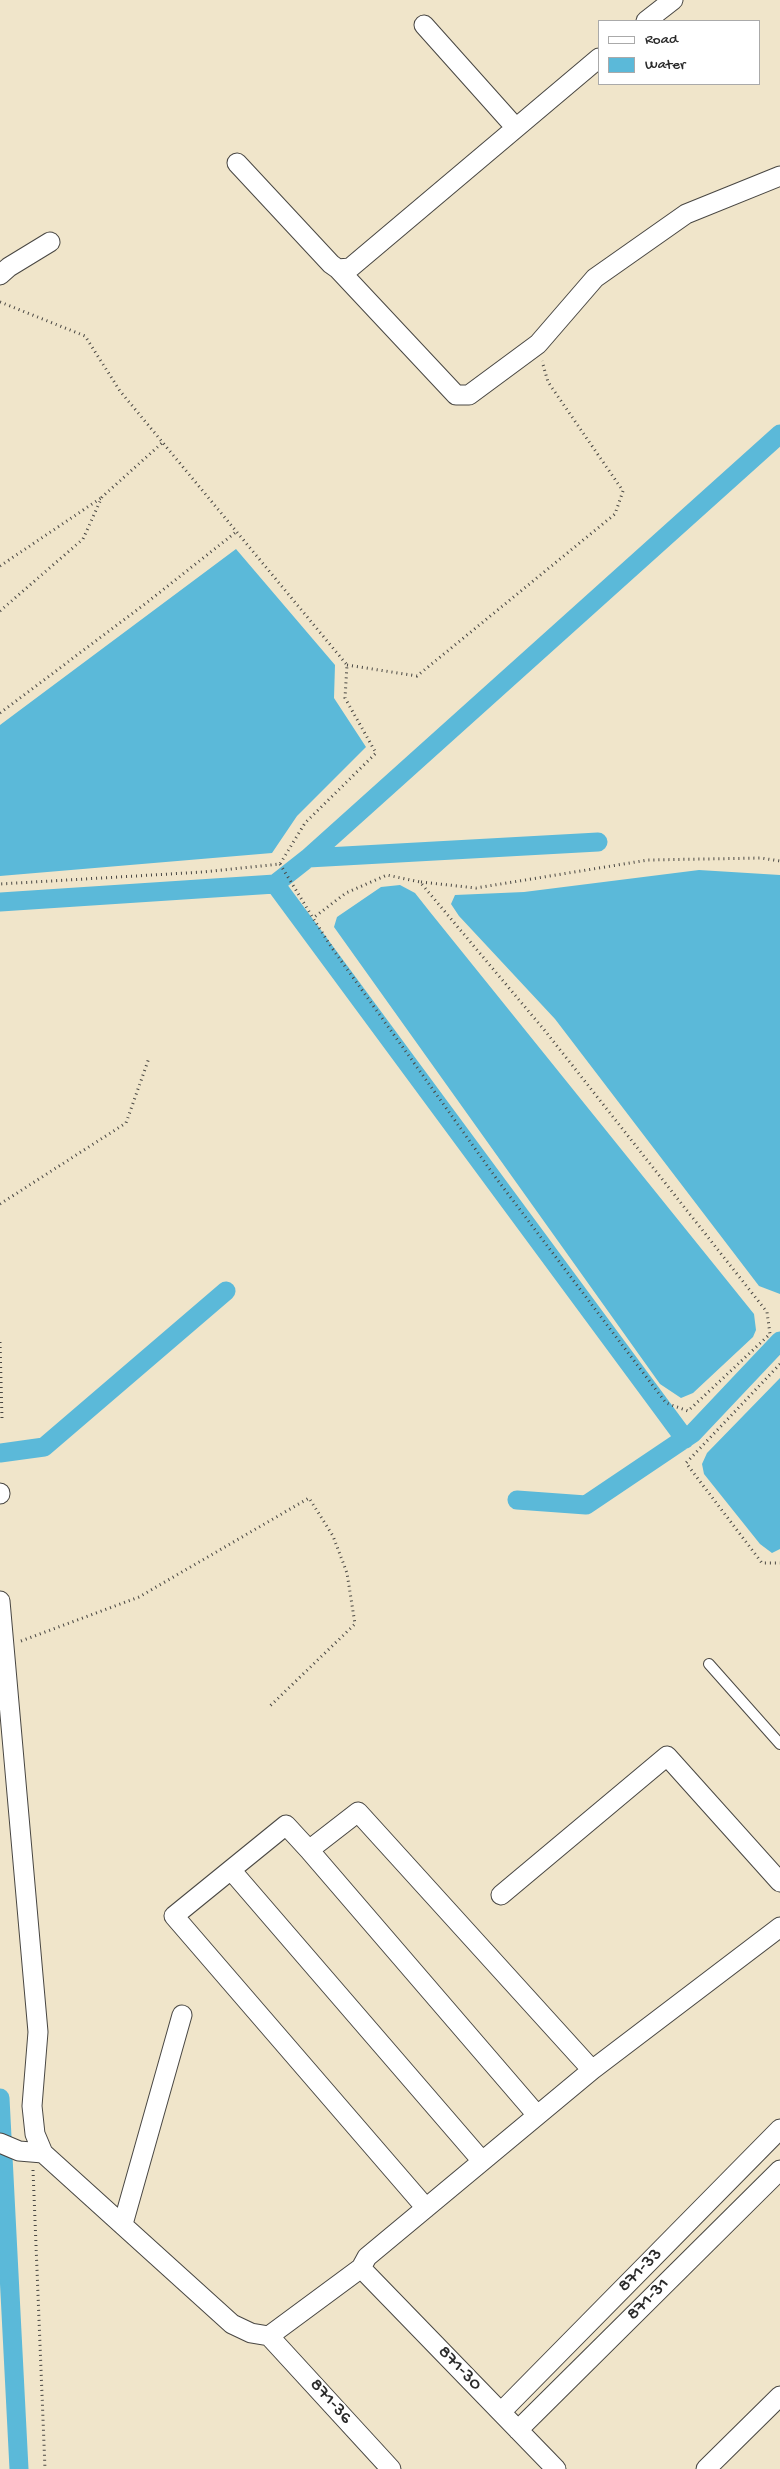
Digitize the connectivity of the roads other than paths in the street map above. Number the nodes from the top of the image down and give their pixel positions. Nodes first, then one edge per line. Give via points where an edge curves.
1 (673, 0) edge
2 (647, 20) edge
3 (424, 25) dead end
4 (598, 59) edge
5 (516, 128) junction
6 (237, 163) dead end
7 (780, 176) edge
8 (50, 242) dead end
9 (3, 265) edge
10 (338, 269) junction
11 (0, 1601) edge
12 (709, 1664) dead end
13 (780, 1744) edge
14 (309, 1850) junction
15 (231, 1870) junction
16 (780, 1882) edge
17 (501, 1895) dead end
18 (780, 1927) edge
19 (182, 2014) dead end
20 (592, 2070) junction
21 (537, 2115) junction
22 (780, 2129) edge
23 (0, 2143) edge
24 (38, 2152) junction
25 (482, 2161) junction
26 (780, 2170) edge
27 (426, 2208) junction
28 (123, 2224) junction
29 (361, 2268) junction
30 (269, 2336) junction
31 (780, 2396) edge
32 (501, 2412) junction
33 (518, 2430) junction
34 (387, 2468) edge
35 (556, 2469) edge
36 (706, 2469) edge

1 - 2 street
3 - 5 street
4 - 5 street
5 - 10 street via 350,268
6 - 10 street
7 - 10 street via 686,214 595,278 538,344 469,395 456,395
8 - 9 street
11 - 24 street via 38,2032 32,2106
12 - 13 lane
14 - 15 street via 286,1825
14 - 20 street via 358,1812
14 - 21 street
15 - 25 street
15 - 27 street via 174,1916
16 - 17 street via 667,1756
18 - 20 street
19 - 28 street
20 - 21 street
21 - 25 street
22 - 32 street, 871-33
23 - 24 street via 19,2151
24 - 28 street
25 - 27 street
26 - 33 street, 871-31
27 - 29 street via 367,2257
28 - 30 street via 232,2324 251,2333
29 - 30 street
29 - 32 street, 871-30
30 - 34 street, 871-36
31 - 36 street
32 - 33 street, 871-30
33 - 35 street, 871-30

